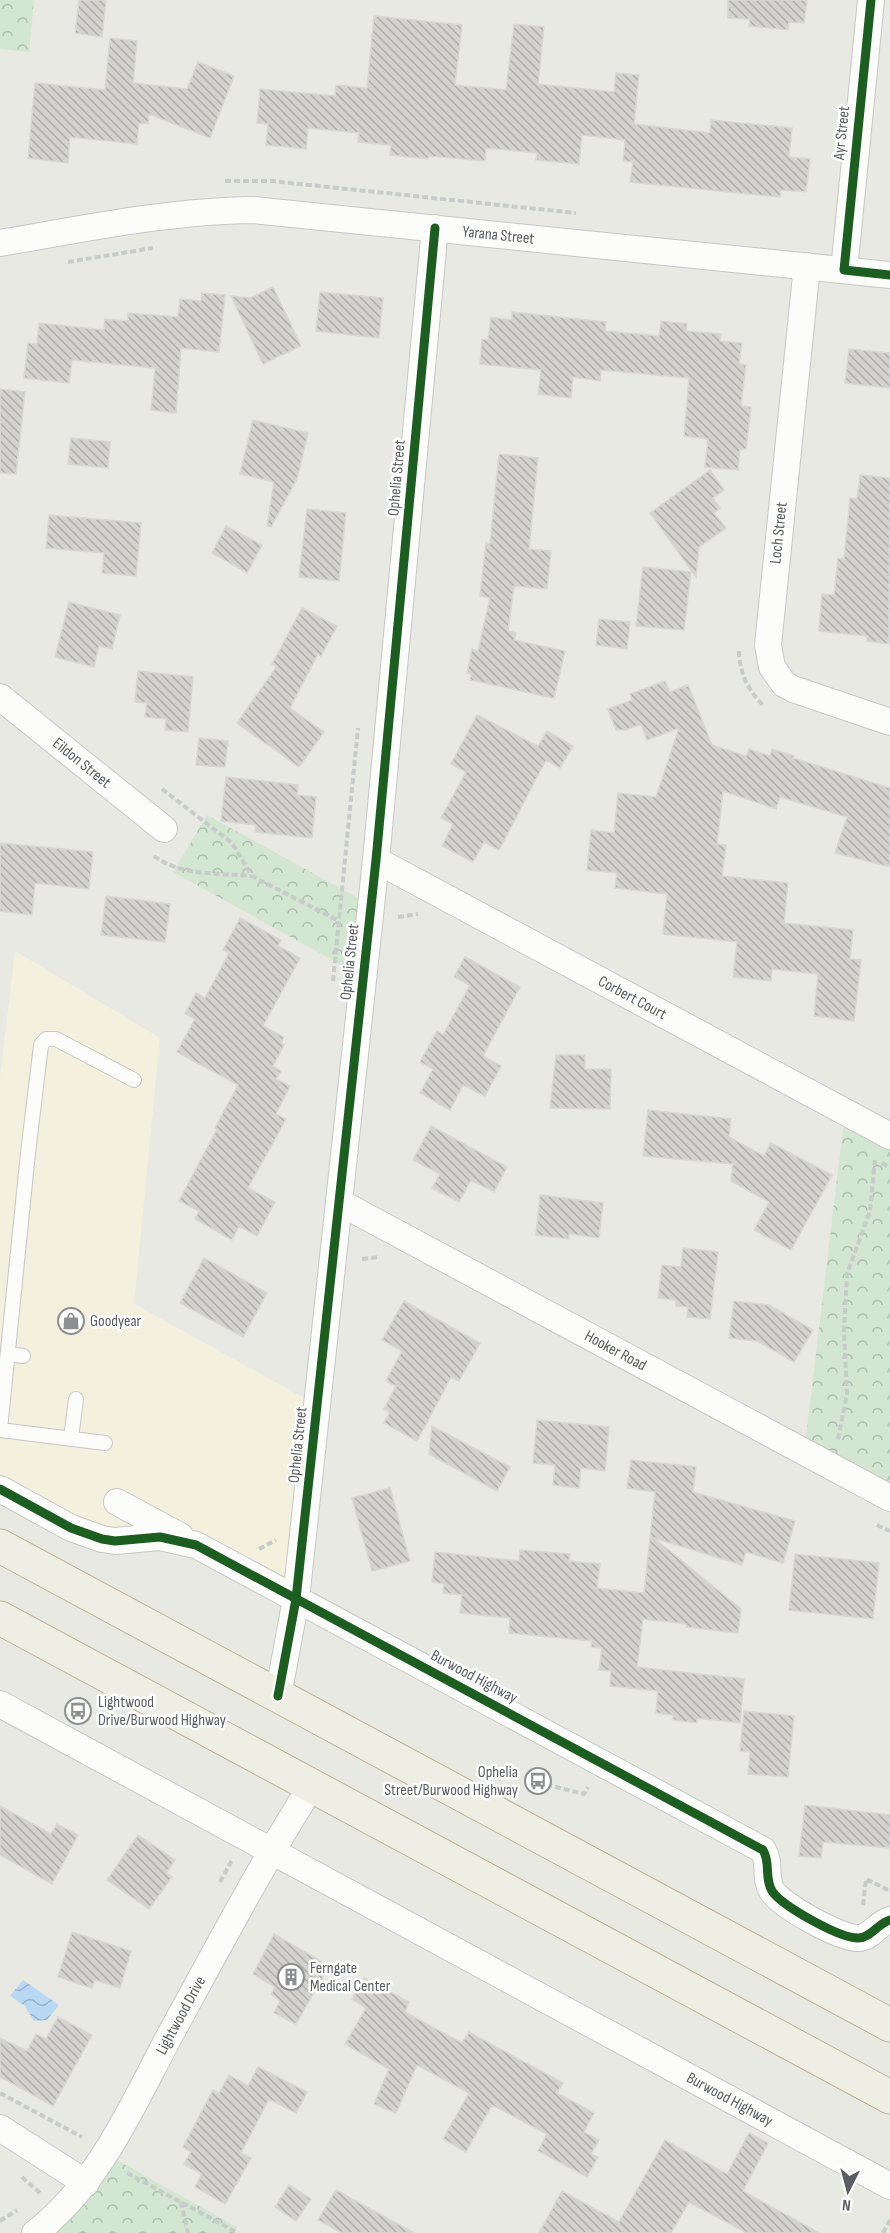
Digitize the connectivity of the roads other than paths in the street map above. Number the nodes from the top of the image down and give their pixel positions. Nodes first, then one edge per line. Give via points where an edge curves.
1 (871, 0) edge
2 (435, 228) junction
3 (0, 243) edge
4 (807, 267) junction
5 (844, 270) junction
6 (890, 275) edge
7 (0, 697) edge
8 (890, 722) edge
9 (164, 829) dead end
10 (376, 860) junction
11 (134, 1080) dead end
12 (890, 1136) edge
13 (339, 1202) junction
14 (8, 1354) junction
15 (23, 1356) dead end
16 (76, 1399) dead end
17 (0, 1429) edge
18 (71, 1438) junction
19 (105, 1443) dead end
20 (0, 1489) edge
21 (890, 1498) edge
22 (117, 1502) dead end
23 (196, 1545) junction
24 (0, 1546) edge
25 (296, 1599) junction
26 (0, 1618) edge
27 (278, 1696) junction
28 (0, 1704) edge
29 (312, 1785) junction
30 (270, 1852) junction
31 (890, 1920) edge
32 (890, 2025) edge
33 (890, 2097) edge
34 (0, 2128) edge
35 (86, 2183) junction
36 (890, 2186) edge
37 (34, 2233) edge

1 - 5 street, Ayr Street
2 - 3 street, Yarana Street via 285,212 222,210
2 - 4 street, Yarana Street
2 - 10 street, Ophelia Street
4 - 5 street, Yarana Street
4 - 8 street, Loch Street via 768,656 777,676 793,689
5 - 6 street, Yarana Street
7 - 9 street, Eildon Street
10 - 12 street, Corbert Court
10 - 13 street, Ophelia Street
11 - 14 lane via 56,1039 46,1039 41,1045
13 - 21 street, Hooker Road
13 - 25 street, Ophelia Street
14 - 15 lane
14 - 17 lane
16 - 18 lane
17 - 18 lane
18 - 19 lane
20 - 23 street, Burwood Highway via 71,1528 102,1539 160,1537
22 - 23 street, Burwood Highway
23 - 25 street, Burwood Highway
24 - 27 highway
25 - 27 street, Ophelia Street
25 - 31 street, Burwood Highway via 763,1850 773,1893 792,1910 857,1938
26 - 29 highway
27 - 32 highway
28 - 30 street, Burwood Highway
29 - 30 street, Lightwood Drive
29 - 33 highway
30 - 35 street, Lightwood Drive via 106,2154
30 - 36 street, Burwood Highway
34 - 35 street
35 - 37 street, Lightwood Drive via 54,2218

